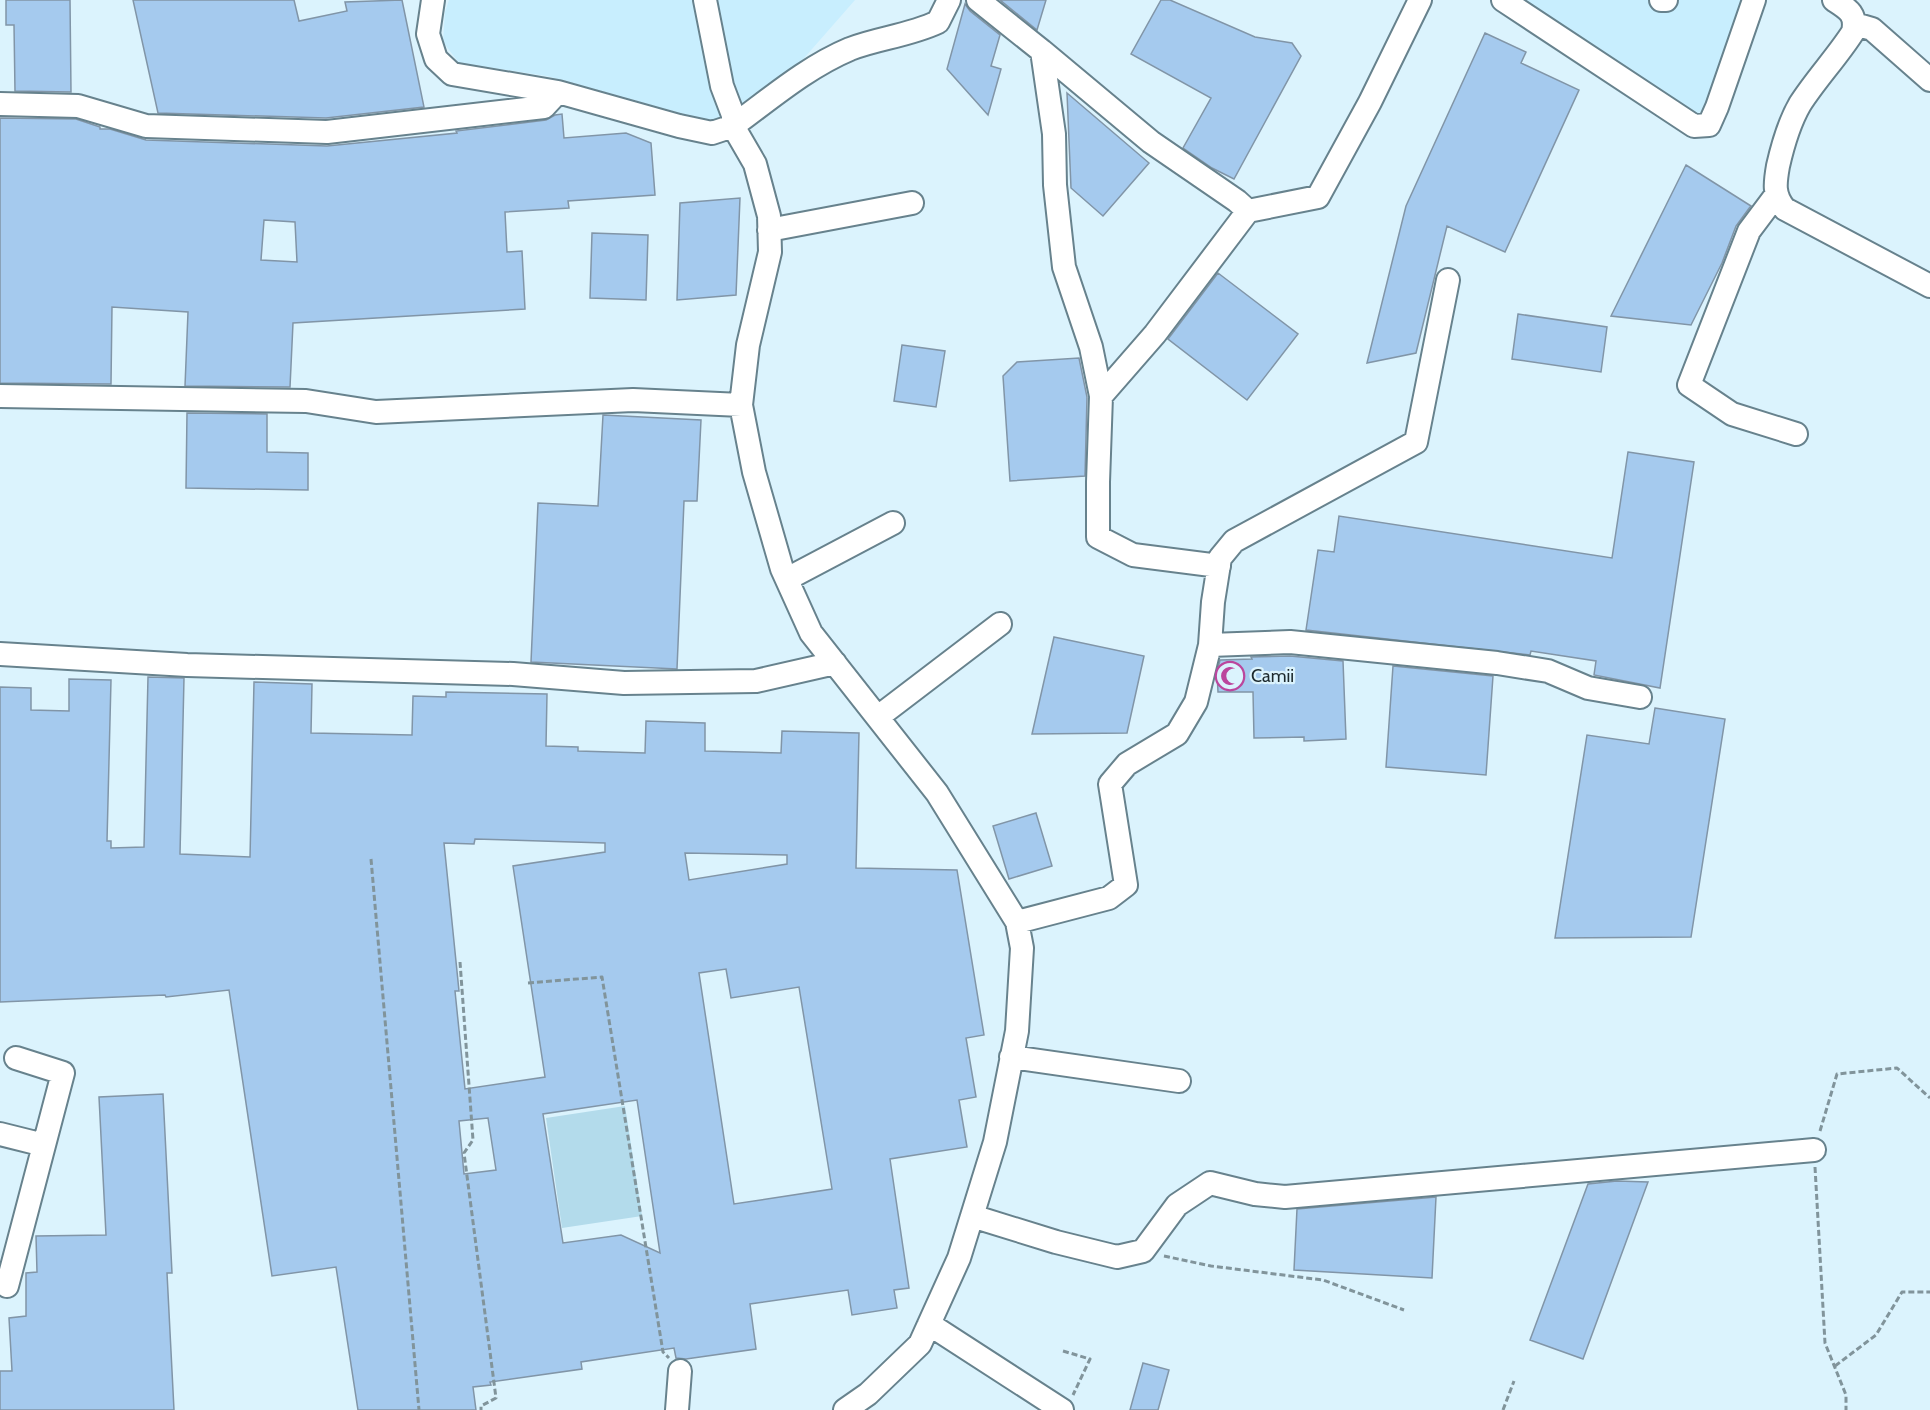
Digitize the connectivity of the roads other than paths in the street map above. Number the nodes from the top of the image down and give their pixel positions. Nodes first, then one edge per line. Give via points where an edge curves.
1 (433, 0) edge
2 (705, 0) edge
3 (949, 0) edge
4 (978, 0) edge
5 (1420, 0) edge
6 (1503, 0) edge
7 (1660, 0) edge
8 (1666, 0) edge
9 (1754, 0) edge
10 (1834, 0) edge
11 (1855, 24) junction
12 (1042, 51) junction
13 (1930, 80) edge
14 (558, 92) junction
15 (0, 104) edge
16 (733, 126) junction
17 (1776, 195) junction
18 (912, 202) dead end
19 (1248, 211) junction
20 (769, 230) junction
21 (1449, 280) dead end
22 (1930, 286) edge
23 (0, 396) edge
24 (1101, 396) junction
25 (741, 405) junction
26 (1796, 434) dead end
27 (893, 523) dead end
28 (1219, 566) junction
29 (787, 579) junction
30 (1000, 624) dead end
31 (1210, 645) junction
32 (0, 654) edge
33 (835, 663) junction
34 (1640, 697) dead end
35 (878, 717) junction
36 (1017, 922) junction
37 (1011, 1057) junction
38 (16, 1058) dead end
39 (1179, 1081) dead end
40 (0, 1134) edge
41 (44, 1145) junction
42 (1814, 1150) road end
43 (972, 1216) junction
44 (7, 1286) dead end
45 (929, 1324) junction
46 (680, 1371) road end
47 (1066, 1405) edge
48 (677, 1410) edge
49 (845, 1410) edge

1 - 14 street via 428,34 436,59 452,74
2 - 16 street
3 - 16 street via 938,22 910,34 851,49 818,65
4 - 12 street
5 - 19 street via 1318,197
6 - 9 street via 1694,126 1709,125
7 - 8 street
10 - 11 street via 1850,10
11 - 13 street via 1872,29
11 - 17 street via 1850,38 1793,118 1778,168
12 - 19 street via 1151,142
12 - 24 street via 1054,134 1064,267 1091,347
14 - 15 street via 544,107 327,132 146,126 78,105
14 - 16 street via 712,133
16 - 20 street via 755,164
17 - 22 street via 1785,209
17 - 26 street via 1749,231 1689,385 1732,414
18 - 20 street
19 - 24 street via 1155,334
20 - 25 street via 770,252 748,345
21 - 28 street via 1416,442 1234,541 1220,558
23 - 25 street via 306,401 376,412 633,400
24 - 28 street via 1098,537 1133,555
25 - 29 street via 754,471
27 - 29 street
28 - 31 street
29 - 33 street via 811,633
30 - 35 street
31 - 34 street via 1290,642 1497,663 1548,671 1588,688
31 - 36 street via 1196,702 1177,734 1127,764 1110,784 1126,885 1109,898
32 - 33 street via 624,683 756,681
33 - 35 street
35 - 36 street via 937,793
36 - 37 street via 1022,948 1017,1030
37 - 39 street
37 - 43 street via 995,1142
38 - 41 street via 63,1073
40 - 41 street
41 - 44 street
42 - 43 street via 1285,1197 1210,1183 1177,1205 1143,1251 1117,1257
43 - 45 street via 960,1258
45 - 47 street
45 - 49 street via 920,1344
46 - 48 street

